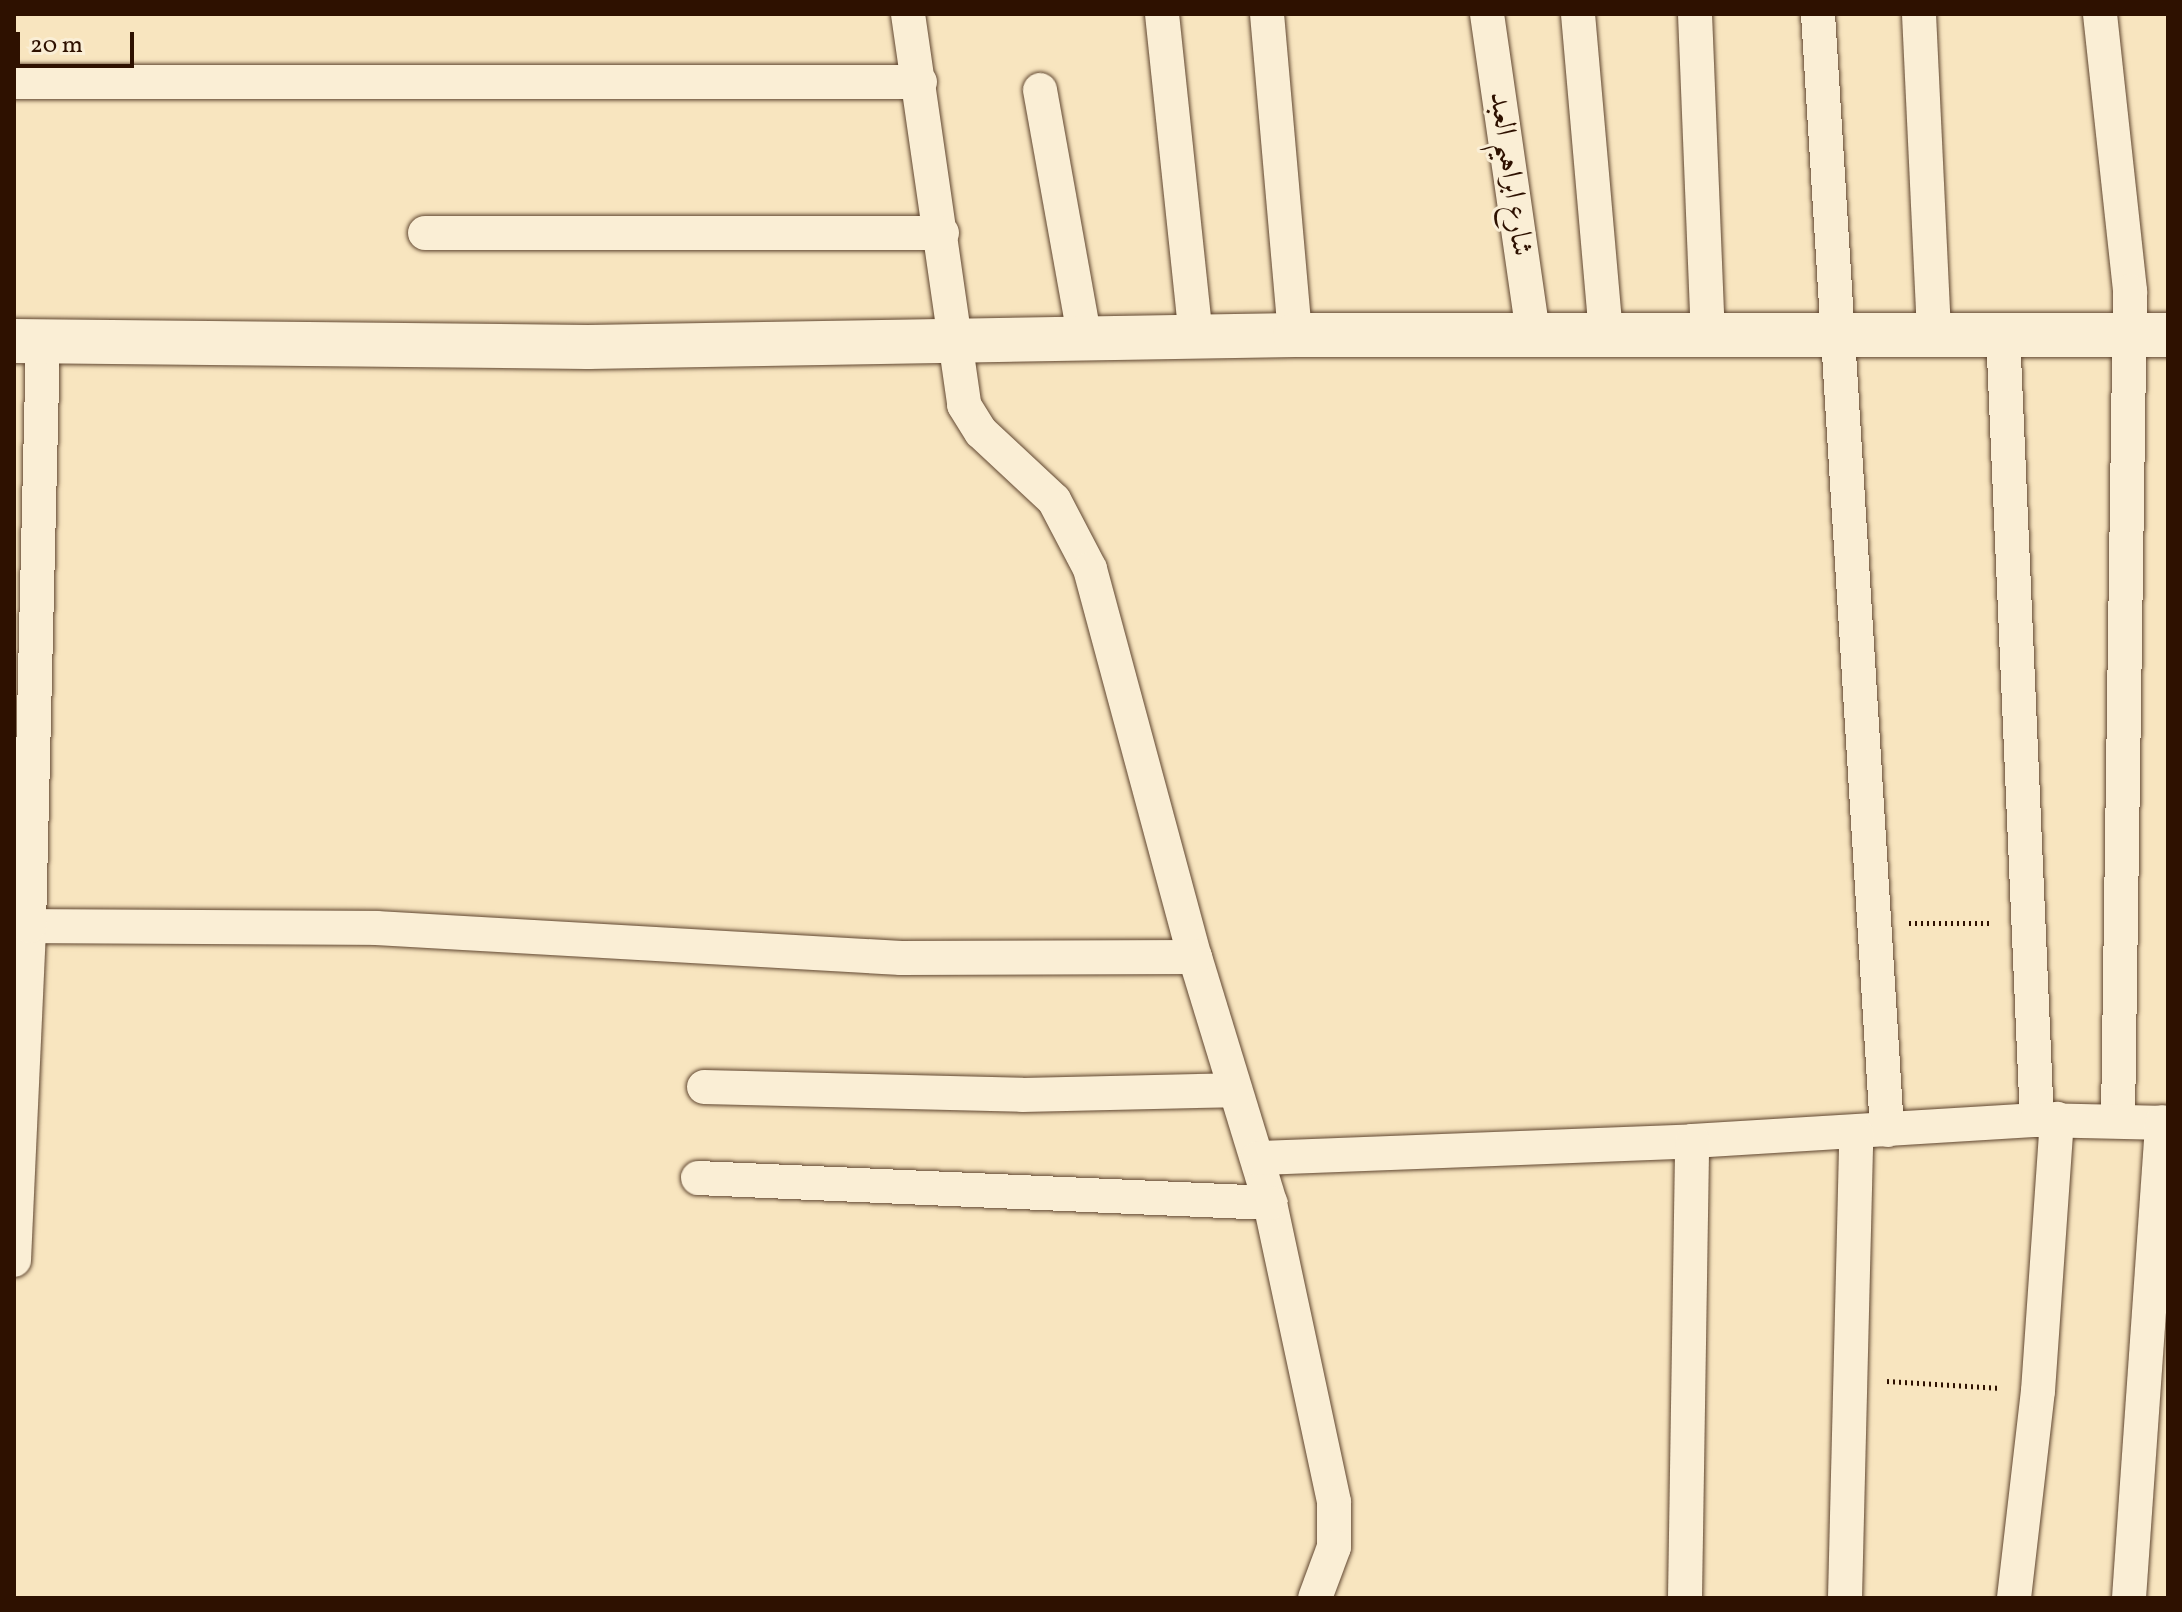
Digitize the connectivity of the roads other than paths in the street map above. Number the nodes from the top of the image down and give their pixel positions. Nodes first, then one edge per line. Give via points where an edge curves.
1 (908, 14) edge
2 (1162, 14) edge
3 (1267, 14) edge
4 (1487, 14) edge
5 (1578, 14) edge
6 (1695, 14) edge
7 (1818, 14) edge
8 (1919, 14) edge
9 (2100, 14) edge
10 (14, 82) edge
11 (920, 82) junction
12 (1040, 90) dead end
13 (425, 233) dead end
14 (942, 233) junction
15 (1834, 332) junction
16 (2003, 333) junction
17 (1533, 334) junction
18 (1606, 334) junction
19 (1708, 334) junction
20 (1934, 334) junction
21 (2148, 334) edge
22 (1295, 335) junction
23 (1196, 336) junction
24 (1085, 340) junction
25 (29, 341) edge
26 (953, 341) junction
27 (28, 467) edge
28 (29, 926) junction
29 (1195, 957) junction
30 (704, 1087) dead end
31 (1235, 1090) junction
32 (2047, 1120) junction
33 (2118, 1120) junction
34 (2165, 1123) edge
35 (1871, 1131) junction
36 (1692, 1141) junction
37 (1258, 1158) junction
38 (698, 1178) dead end
39 (1270, 1203) junction
40 (14, 1260) edge
41 (1315, 1598) edge
42 (1685, 1598) edge
43 (1845, 1598) edge
44 (2014, 1598) edge
45 (2129, 1598) edge

1 - 11 street
2 - 23 street
3 - 22 street
4 - 17 street, شارع ابراهيم العبد
5 - 18 street
6 - 19 street
7 - 15 street
8 - 20 street
9 - 21 street via 2124,216
10 - 11 street
11 - 14 street
12 - 24 street
13 - 14 street
14 - 26 street
15 - 19 street
15 - 20 street
15 - 35 street via 1876,922
16 - 20 street
16 - 21 street
16 - 32 street via 2027,924
17 - 18 street
17 - 22 street
18 - 19 street
21 - 33 street
22 - 23 street
23 - 24 street
24 - 26 street
25 - 26 street via 588,347
25 - 27 street
26 - 29 street via 971,420 1042,483 1090,569
27 - 28 street
28 - 29 street via 376,928 901,958
28 - 40 street
29 - 31 street
30 - 31 street via 1022,1095
31 - 37 street
32 - 33 street
32 - 35 street
32 - 44 street via 2038,1391
33 - 34 street
34 - 45 street
35 - 36 street
35 - 43 street
36 - 37 street
36 - 42 street
37 - 39 street
38 - 39 street
39 - 41 street via 1334,1502 1334,1547

